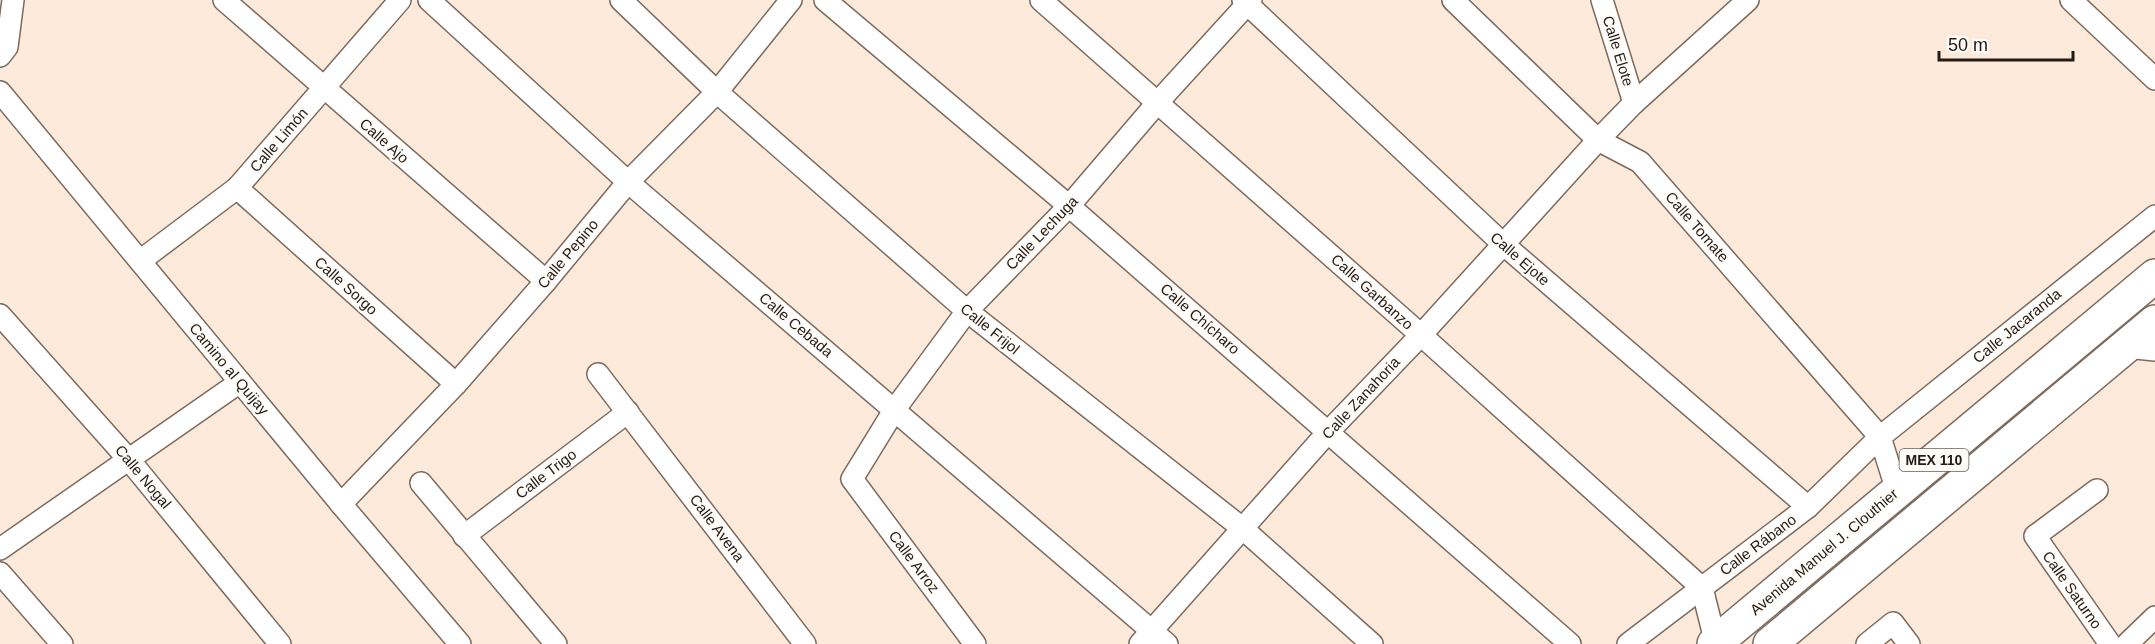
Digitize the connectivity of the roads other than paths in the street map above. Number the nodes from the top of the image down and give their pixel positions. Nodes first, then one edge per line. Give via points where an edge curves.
1 (13, 0) edge
2 (224, 0) edge
3 (400, 0) edge
4 (429, 0) edge
5 (621, 0) edge
6 (791, 0) edge
7 (825, 0) edge
8 (1041, 0) edge
9 (1453, 0) edge
10 (1602, 0) edge
11 (1748, 0) edge
12 (2071, 0) edge
13 (1247, 1) edge
14 (0, 56) edge
15 (2155, 79) edge
16 (324, 89) junction
17 (0, 92) edge
18 (717, 92) junction
19 (1158, 102) junction
20 (1634, 103) junction
21 (1598, 140) junction
22 (628, 182) junction
23 (237, 188) junction
24 (1069, 206) junction
25 (2155, 216) edge
26 (1503, 244) junction
27 (141, 261) junction
28 (2155, 276) edge
29 (546, 281) junction
30 (967, 311) junction
31 (0, 315) edge
32 (2155, 322) edge
33 (1421, 335) junction
34 (2140, 348) edge
35 (598, 374) dead end
36 (240, 382) junction
37 (456, 384) junction
38 (895, 409) junction
39 (628, 412) junction
40 (1329, 432) junction
41 (1880, 437) junction
42 (130, 461) junction
43 (852, 480) joint
44 (421, 483) dead end
45 (2097, 490) dead end
46 (1897, 491) junction
47 (341, 504) junction
48 (1808, 507) junction
49 (1242, 528) junction
50 (464, 536) junction
51 (0, 549) edge
52 (0, 573) edge
53 (1701, 588) junction
54 (2155, 617) edge
55 (1153, 639) edge
56 (1716, 643) edge
57 (62, 644) edge
58 (280, 644) edge
59 (460, 644) edge
60 (555, 644) edge
61 (805, 644) edge
62 (975, 644) edge
63 (1372, 644) edge
64 (1570, 644) edge
65 (1628, 644) edge
66 (1770, 644) edge
67 (1867, 644) edge
68 (1909, 644) edge
69 (2110, 644) edge
70 (2127, 644) edge

1 - 14 street via 7,47
2 - 16 street, Calle Ajo
3 - 16 street, Calle Limón
4 - 22 street, Calle Cebada
5 - 18 street, Calle Frijol
6 - 18 street, Calle Pepino
7 - 24 street, Calle Chícharo
8 - 19 street, Calle Garbanzo
9 - 21 street, Calle Tomate
10 - 20 street, Calle Elote
11 - 20 street, Calle Zanahoria
12 - 15 street
13 - 19 street, Calle Lechuga
13 - 26 street, Calle Ejote
16 - 23 street, Calle Limón
16 - 29 street, Calle Ajo
17 - 27 street, Camino al Quijay
18 - 22 street, Calle Pepino
18 - 30 street, Calle Frijol
19 - 24 street, Calle Lechuga
19 - 33 street, Calle Garbanzo
20 - 21 street, Calle Zanahoria
21 - 26 street, Calle Zanahoria
21 - 41 street, Calle Tomate via 1640,162
22 - 29 street, Calle Pepino
22 - 38 street, Calle Cebada
23 - 27 street, Calle Limón
23 - 37 street, Calle Sorgo
24 - 30 street, Calle Lechuga
24 - 40 street, Calle Chícharo
25 - 41 street, Calle Jacaranda
26 - 33 street, Calle Zanahoria
26 - 48 street, Calle Ejote
27 - 36 street, Camino al Quijay
28 - 46 main road, Avenida Manuel J. Clouthier / MEX 110
29 - 37 street, Calle Pepino
30 - 38 street, Calle Lechuga
30 - 49 street, Calle Frijol
31 - 42 street, Calle Nogal
32 - 34 main road, MEX 110
33 - 40 street, Calle Zanahoria
33 - 53 street, Calle Garbanzo
34 - 66 main road, MEX 110
35 - 39 street, Calle Avena
36 - 42 street
36 - 47 street, Camino al Quijay
37 - 47 street, Calle Pepino
38 - 43 street, Calle Lechuga
38 - 55 street, Calle Cebada
39 - 50 street, Calle Trigo
39 - 61 street, Calle Avena
40 - 49 street, Calle Zanahoria
40 - 64 street, Calle Chícharo
41 - 46 street, Calle Tomate
41 - 48 street, Calle Rábano
42 - 51 street
42 - 58 street, Calle Nogal
43 - 62 street, Calle Arroz
44 - 50 street
45 - 69 street, Calle Saturno via 2034,536
46 - 56 main road, Avenida Manuel J. Clouthier / MEX 110
47 - 59 street, Camino al Quijay
48 - 53 street, Calle Rábano
49 - 55 street, Calle Zanahoria
49 - 63 street, Calle Frijol
50 - 60 street
52 - 57 street
53 - 56 street
53 - 65 street, Calle Rábano
54 - 70 street
67 - 68 street via 1893,623

